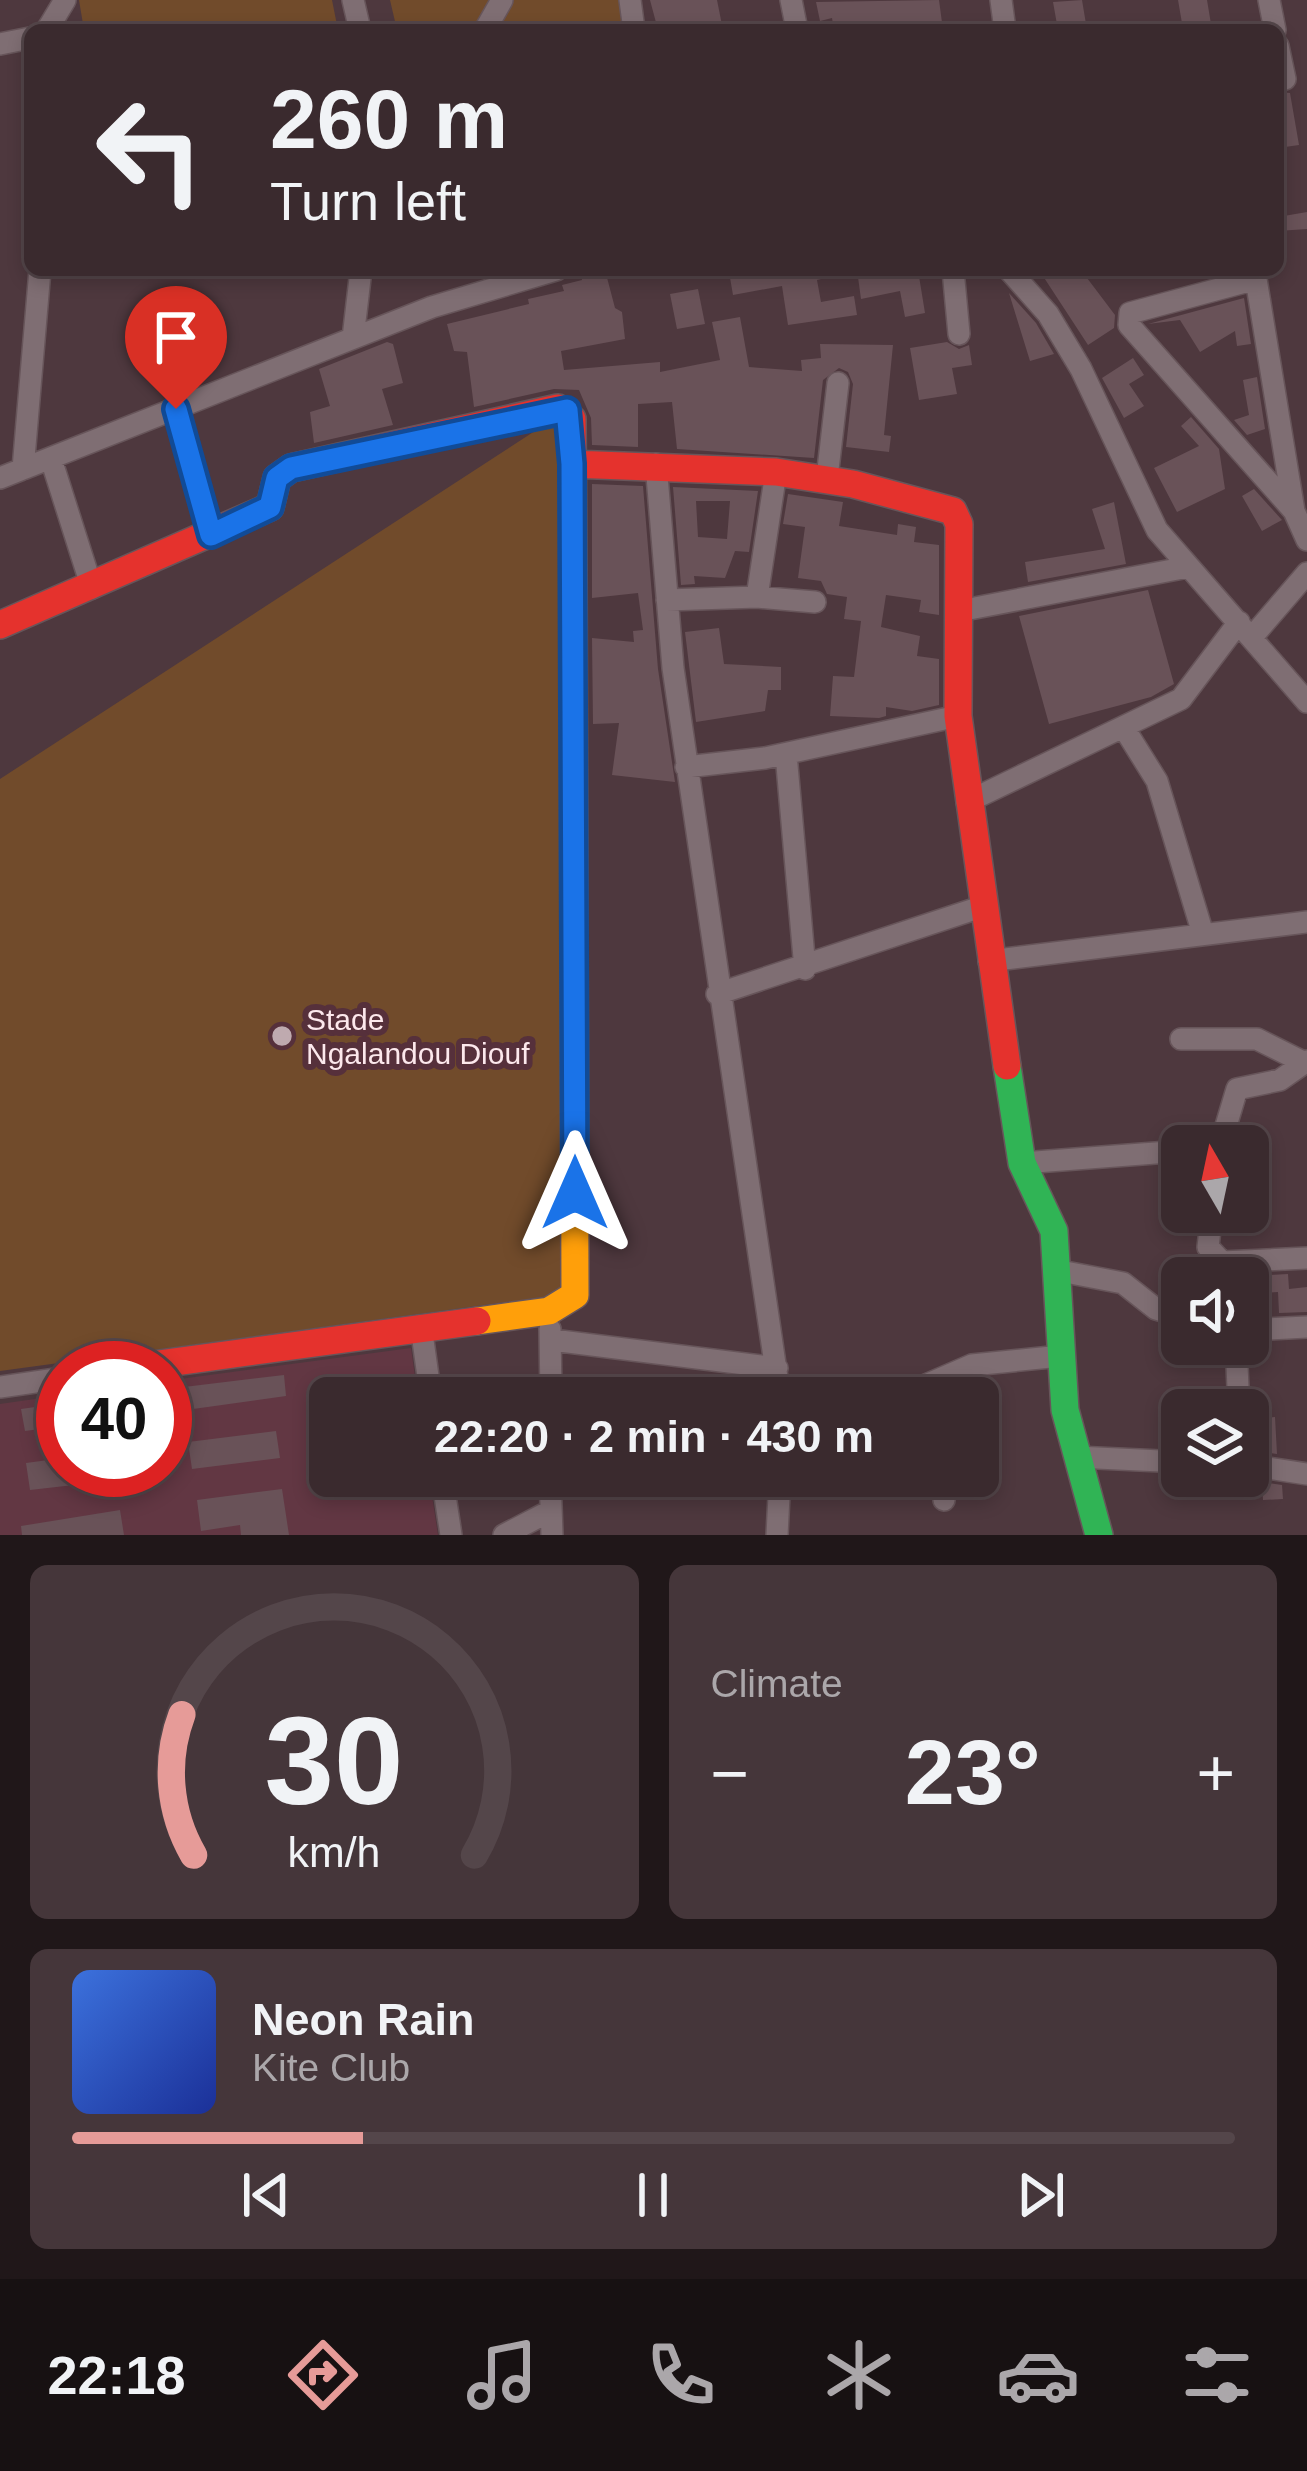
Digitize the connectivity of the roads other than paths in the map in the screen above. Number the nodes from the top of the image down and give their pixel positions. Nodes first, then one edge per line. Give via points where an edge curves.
1 (39, 276) edge
2 (360, 276) edge
3 (536, 276) edge
4 (954, 276) edge
5 (1014, 276) edge
6 (959, 334) dead end
7 (353, 338) junction
8 (838, 383) dead end
9 (1307, 408) edge
10 (176, 409) junction
11 (1282, 416) junction
12 (51, 459) junction
13 (572, 464) junction
14 (656, 464) junction
15 (23, 469) junction
16 (776, 472) junction
17 (0, 478) edge
18 (827, 478) junction
19 (1294, 511) junction
20 (211, 535) junction
21 (1307, 540) edge
22 (1188, 568) junction
23 (1307, 573) edge
24 (92, 588) junction
25 (757, 597) junction
26 (667, 600) junction
27 (814, 602) dead end
28 (959, 611) junction
29 (0, 625) edge
30 (1246, 629) junction
31 (1307, 702) edge
32 (958, 716) junction
33 (1124, 728) junction
34 (786, 754) junction
35 (686, 767) junction
36 (967, 802) junction
37 (982, 907) junction
38 (1307, 922) edge
39 (1204, 934) junction
40 (989, 961) junction
41 (805, 969) junction
42 (717, 994) junction
43 (1181, 1039) dead end
44 (1305, 1062) edge
45 (1224, 1125) edge
46 (1161, 1153) edge
47 (1022, 1163) junction
48 (1210, 1233) edge
49 (1307, 1258) edge
50 (1060, 1271) junction
51 (549, 1311) junction
52 (1161, 1311) edge
53 (421, 1326) junction
54 (1307, 1327) edge
55 (1269, 1329) edge
56 (552, 1340) junction
57 (1061, 1356) junction
58 (192, 1359) edge
59 (777, 1368) junction
60 (946, 1375) joint
61 (428, 1377) edge
62 (551, 1377) edge
63 (778, 1377) edge
64 (942, 1377) edge
65 (36, 1382) edge
66 (0, 1387) edge
67 (1076, 1457) junction
68 (1161, 1461) edge
69 (1269, 1468) edge
70 (1307, 1474) edge
71 (445, 1497) edge
72 (550, 1497) edge
73 (779, 1497) edge
74 (550, 1511) junction
75 (451, 1535) edge
76 (504, 1535) edge
77 (552, 1535) edge
78 (778, 1535) edge
79 (1099, 1535) edge

1 - 15 street
2 - 7 street
3 - 7 street
4 - 6 street
5 - 22 street via 1059,329 1149,515
7 - 10 street
8 - 18 street
9 - 11 street
10 - 12 street
10 - 20 street
11 - 19 street
11 - 19 street via 1256,279 1130,314 1130,325
12 - 15 street
12 - 24 street
13 - 14 street
13 - 20 street via 572,419 558,408 291,468 277,478 270,507
13 - 51 street via 575,1284 568,1304
14 - 16 street
14 - 26 street
15 - 17 street
16 - 18 street
16 - 25 street
18 - 28 street via 953,511
19 - 21 street
20 - 24 street
22 - 28 street
22 - 30 street
23 - 30 street
24 - 29 street
25 - 26 street
25 - 27 street
26 - 35 street
28 - 32 street
30 - 31 street
30 - 33 street via 1181,699
32 - 34 street
32 - 36 street
33 - 36 street
33 - 39 street via 1157,781
34 - 35 street
34 - 41 street
35 - 42 street
36 - 37 street
37 - 40 street
37 - 41 street
38 - 39 street
39 - 40 street
40 - 47 street
41 - 42 street
42 - 59 street
43 - 44 street via 1257,1039
44 - 45 street via 1280,1080 1237,1089
46 - 47 street
47 - 50 street via 1054,1231
48 - 49 street via 1208,1246 1222,1262
50 - 52 street via 1123,1283
50 - 57 street
51 - 53 street
51 - 56 street
53 - 58 street
53 - 61 street
54 - 55 street
56 - 59 street
56 - 62 street
57 - 60 street
57 - 67 street
59 - 63 street
60 - 64 street
65 - 66 street
67 - 68 street
67 - 79 street
69 - 70 street
71 - 75 street
72 - 74 street
73 - 78 street
74 - 76 street
74 - 77 street

